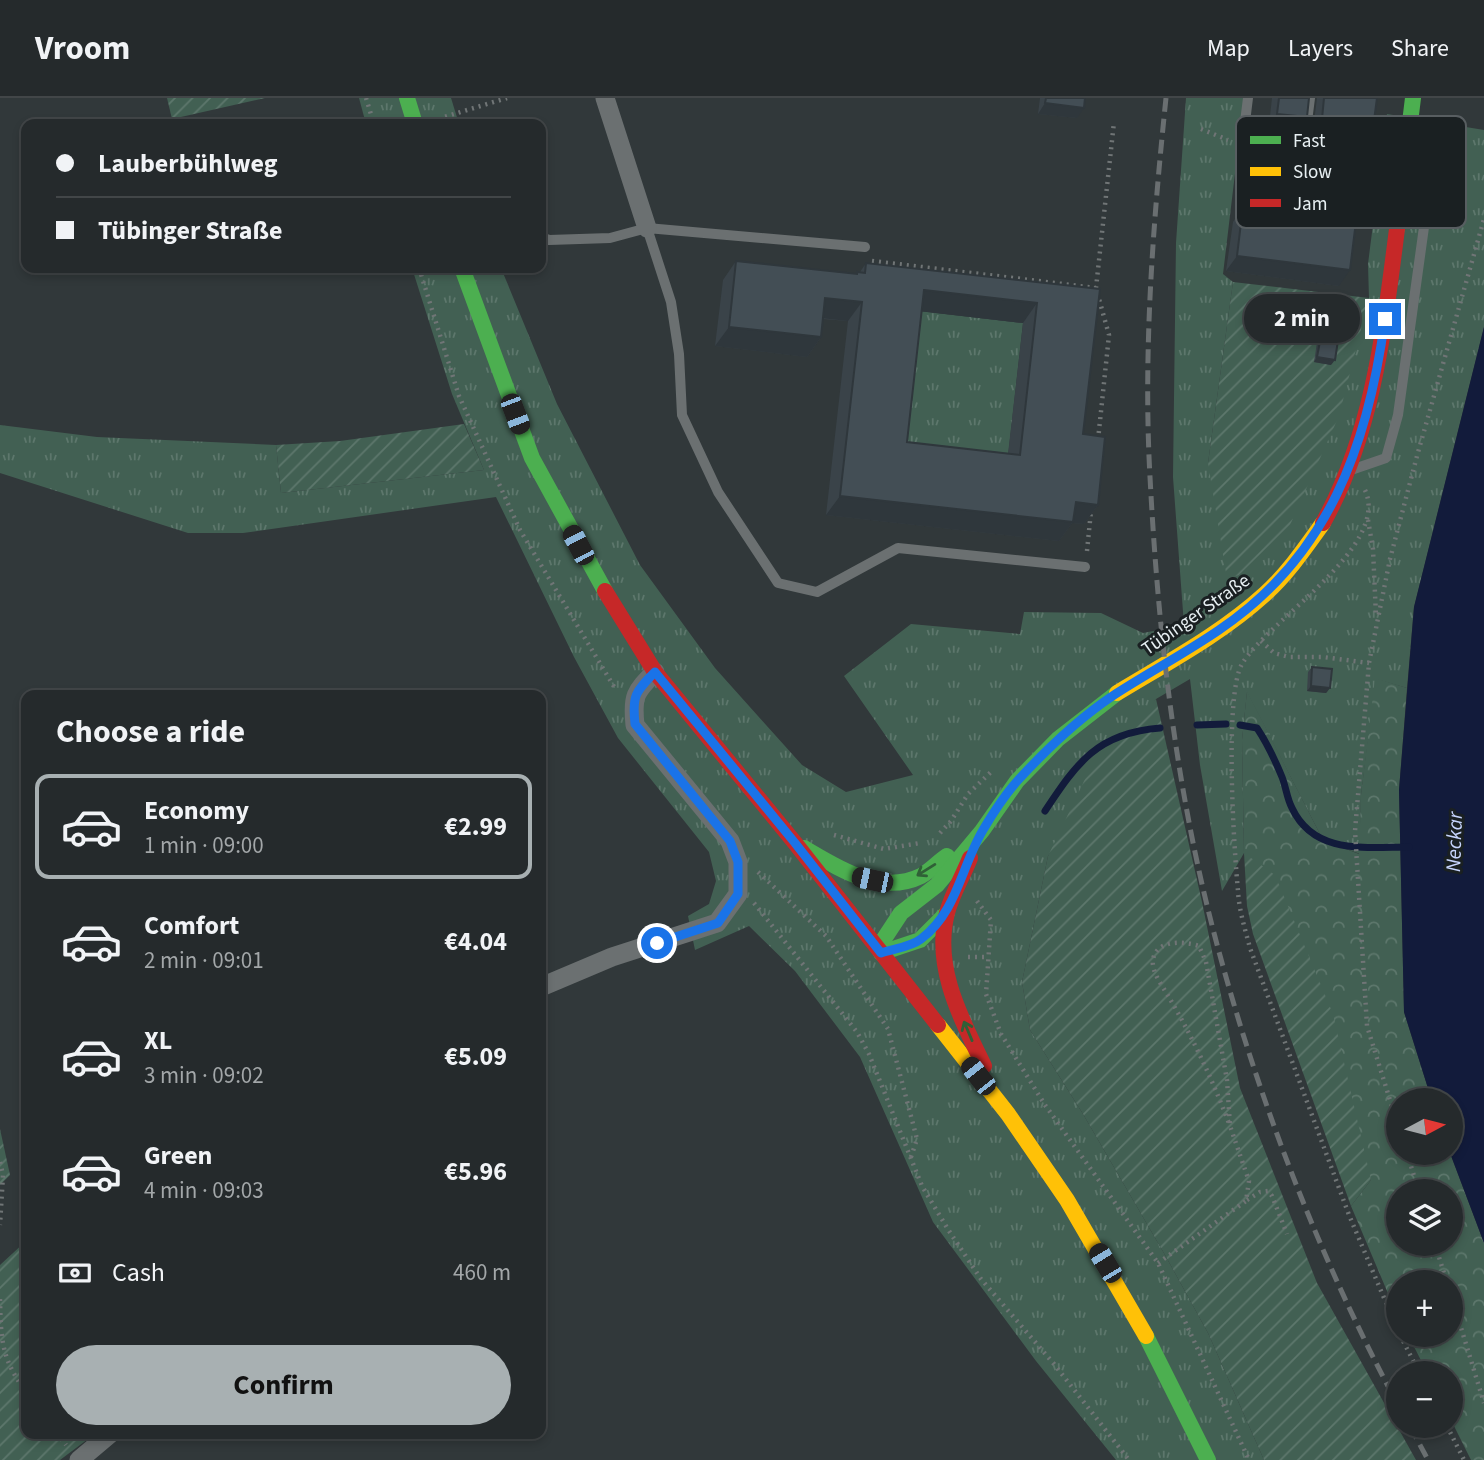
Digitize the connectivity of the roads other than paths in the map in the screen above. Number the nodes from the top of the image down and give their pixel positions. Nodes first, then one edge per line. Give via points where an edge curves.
1 (407, 98) edge
2 (604, 98) edge
3 (1248, 98) edge
4 (1310, 98) edge
5 (1246, 116) edge
6 (1308, 116) edge
7 (413, 119) edge
8 (647, 228) junction
9 (1397, 228) edge
10 (1424, 228) edge
11 (546, 239) edge
12 (865, 247) road end
13 (464, 273) edge
14 (1349, 471) junction
15 (1085, 567) road end
16 (655, 672) junction
17 (982, 831) junction
18 (795, 843) junction
19 (947, 913) junction
20 (879, 951) junction
21 (546, 985) edge
22 (1008, 1114) junction
23 (104, 1439) edge
24 (79, 1460) edge
25 (1208, 1460) edge

1 - 7 main road
2 - 8 street
3 - 5 lane
4 - 6 lane
8 - 11 lane via 610,238
8 - 12 lane
8 - 15 lane via 671,302 682,415 718,492 778,583 817,592 898,548
9 - 14 main road, Tübinger Straße via 1380,358
10 - 14 lane via 1398,415 1386,458
13 - 16 main road via 532,458 590,567
14 - 17 main road, Tübinger Straße via 1324,522 1266,593 1220,630 1108,699 1058,739 1017,781
16 - 18 main road
16 - 21 street via 636,691 635,724 730,841 738,862 738,894 718,923 611,957
17 -> 18 main road via 920,876 888,884 856,877
17 - 19 main road, Tübinger Straße
17 - 20 main road, Tübinger Straße via 937,884 901,914
18 - 20 main road
19 - 20 main road, Tübinger Straße via 920,940
22 -> 19 main road, Tübinger Straße via 948,982 943,934
20 - 22 main road
22 - 25 main road via 1130,1305
23 - 24 street

